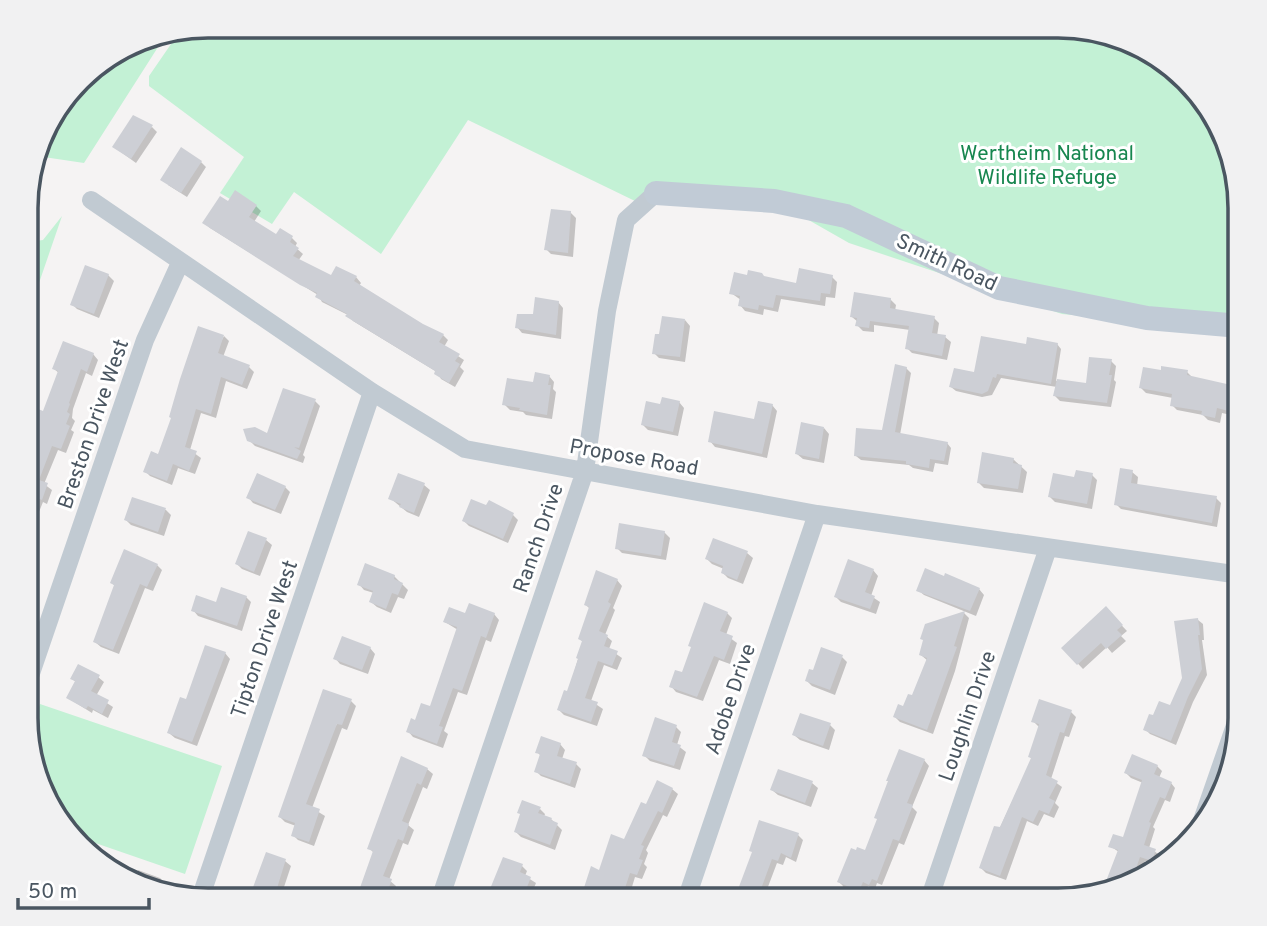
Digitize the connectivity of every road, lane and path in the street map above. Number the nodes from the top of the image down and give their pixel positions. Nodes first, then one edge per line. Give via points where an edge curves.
1 (656, 193) joint
2 (91, 200) dead end
3 (180, 263) junction
4 (1228, 325) edge
5 (372, 392) junction
6 (585, 471) junction
7 (817, 514) junction
8 (1048, 548) junction
9 (1228, 573) edge
10 (39, 650) edge
11 (1224, 758) edge
12 (1213, 789) edge
13 (204, 887) edge
14 (444, 887) edge
15 (690, 888) edge
16 (933, 888) edge

1 - 4 street, Smith Road via 774,201 846,216 999,288 1147,318
1 - 6 street, Ranch Drive via 626,220 607,311
2 - 3 street, Propose Road
3 - 5 street, Propose Road
3 - 10 street, Breston Drive West via 145,340
5 - 6 street, Propose Road via 465,449
5 - 13 street, Tipton Drive West
6 - 7 street, Propose Road
6 - 14 street, Ranch Drive
7 - 8 street, Propose Road
7 - 15 street, Adobe Drive
8 - 9 street, Propose Road
8 - 16 street, Loughlin Drive
11 - 12 street

